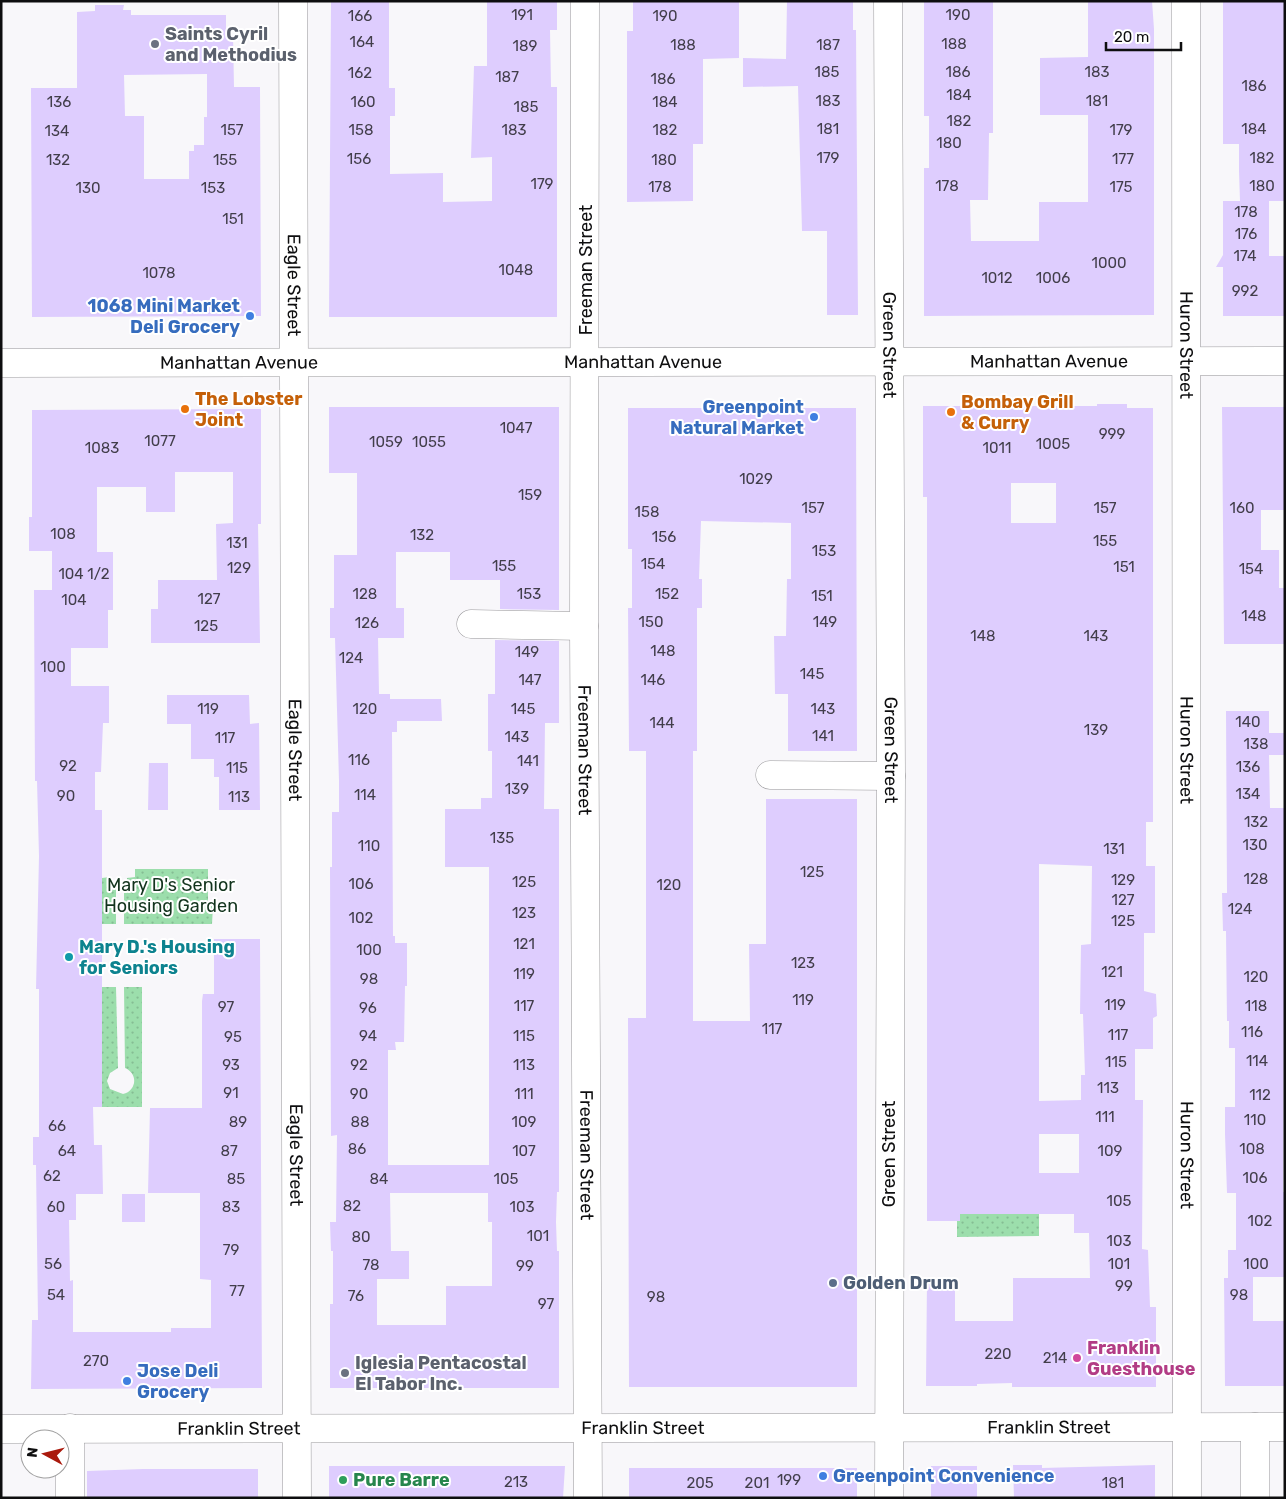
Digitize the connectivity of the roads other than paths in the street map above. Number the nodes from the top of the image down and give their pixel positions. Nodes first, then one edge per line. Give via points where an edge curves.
1 (293, 1) edge
2 (586, 1) edge
3 (888, 1) edge
4 (1186, 1) edge
5 (1187, 361) junction
6 (1285, 361) edge
7 (294, 362) junction
8 (586, 362) junction
9 (888, 362) junction
10 (1, 363) edge
11 (471, 624) dead end
12 (584, 626) junction
13 (770, 775) dead end
14 (890, 776) junction
15 (888, 1427) junction
16 (1187, 1427) junction
17 (1255, 1427) junction
18 (1285, 1427) edge
19 (70, 1428) junction
20 (296, 1428) junction
21 (588, 1428) junction
22 (1, 1429) edge
23 (70, 1498) edge
24 (297, 1498) edge
25 (588, 1498) edge
26 (889, 1498) edge
27 (1187, 1498) edge
28 (1255, 1498) edge

1 - 7 street, Eagle Street
2 - 8 street, Freeman Street
3 - 9 street, Green Street
4 - 5 street, Huron Street
5 - 6 street, Manhattan Avenue
5 - 9 street, Manhattan Avenue
5 - 16 street, Huron Street
7 - 8 street, Manhattan Avenue
7 - 10 street, Manhattan Avenue
7 - 20 street, Eagle Street
8 - 9 street, Manhattan Avenue
8 - 12 street, Freeman Street
9 - 14 street, Green Street
11 - 12 street
12 - 21 street, Freeman Street
13 - 14 street
14 - 15 street, Green Street
15 - 16 street, Franklin Street
15 - 21 street, Franklin Street
15 - 26 street, Green Street
16 - 17 street, Franklin Street
16 - 27 street, Huron Street
17 - 18 street, Franklin Street
17 - 28 street
19 - 20 street, Franklin Street
19 - 22 street, Franklin Street
19 - 23 street
20 - 21 street, Franklin Street
20 - 24 street, Eagle Street
21 - 25 street, Freeman Street

